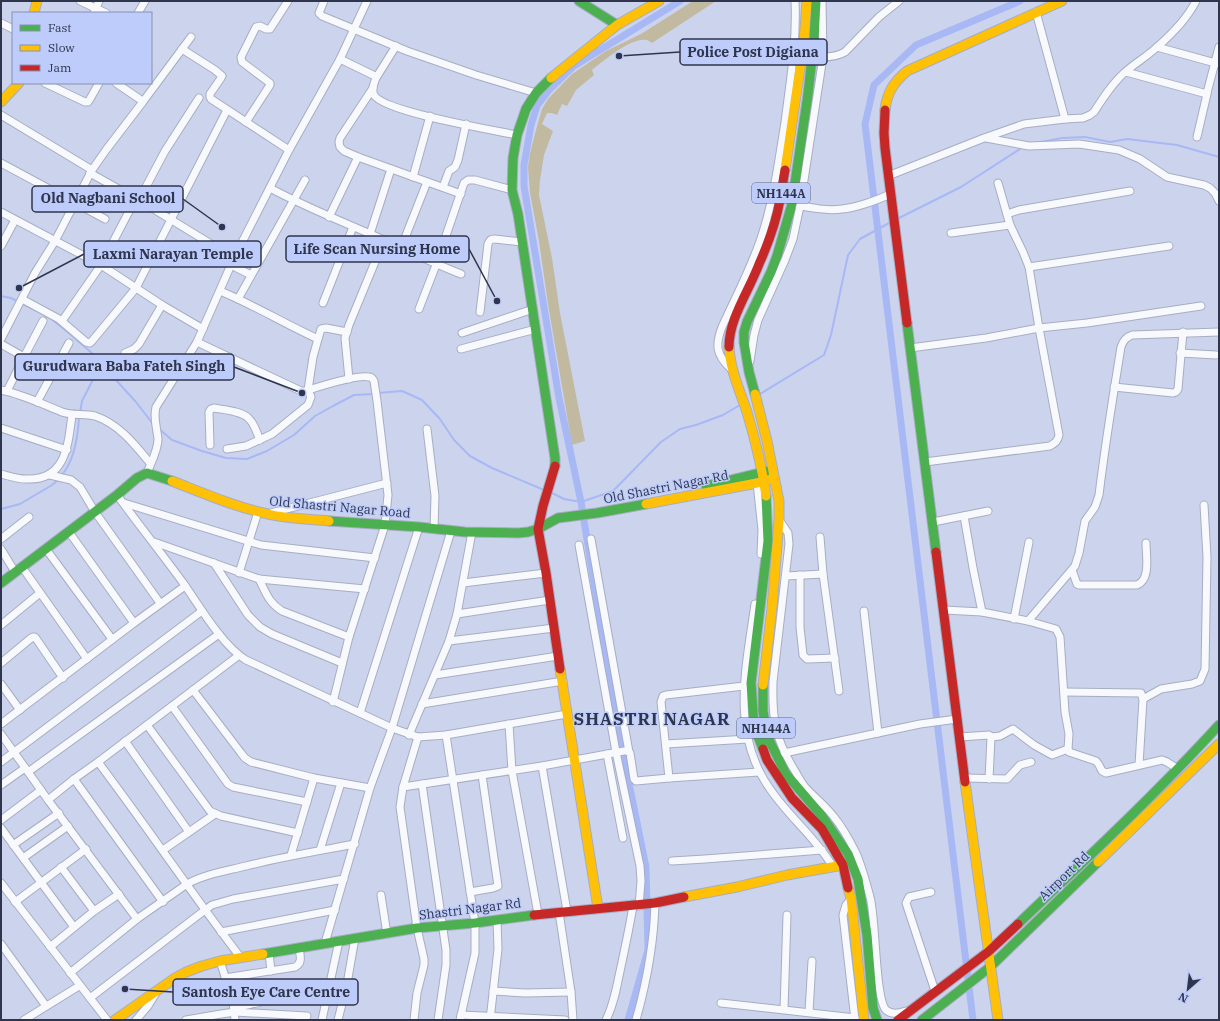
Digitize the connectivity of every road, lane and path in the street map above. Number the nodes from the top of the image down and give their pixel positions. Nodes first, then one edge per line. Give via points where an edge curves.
1 (37, 1) edge
2 (80, 1) edge
3 (99, 1) edge
4 (145, 1) edge
5 (288, 1) edge
6 (324, 1) edge
7 (367, 1) edge
8 (579, 1) edge
9 (659, 1) edge
10 (795, 1) edge
11 (807, 1) edge
12 (816, 1) edge
13 (822, 1) edge
14 (899, 1) edge
15 (1062, 1) edge
16 (1196, 1) edge
17 (95, 11) edge
18 (34, 12) edge
19 (139, 12) edge
20 (1036, 12) junction
21 (1, 23) edge
22 (617, 25) junction
23 (12, 28) edge
24 (355, 29) junction
25 (191, 37) dead end
26 (396, 46) junction
27 (1219, 46) edge
28 (1157, 47) junction
29 (182, 49) junction
30 (823, 57) junction
31 (340, 59) junction
32 (1217, 64) edge
33 (1126, 72) junction
34 (376, 78) junction
35 (18, 84) edge
36 (47, 84) edge
37 (98, 84) edge
38 (117, 84) edge
39 (373, 88) junction
40 (536, 93) junction
41 (1206, 94) junction
42 (199, 98) dead end
43 (1, 102) edge
44 (142, 103) junction
45 (227, 110) junction
46 (1, 115) edge
47 (430, 116) junction
48 (1065, 119) junction
49 (246, 122) junction
50 (466, 124) junction
51 (517, 135) junction
52 (1197, 137) dead end
53 (984, 138) junction
54 (289, 150) junction
55 (358, 157) junction
56 (1, 163) edge
57 (391, 169) junction
58 (91, 171) junction
59 (888, 176) junction
60 (413, 177) junction
61 (305, 180) dead end
62 (427, 182) junction
63 (998, 183) dead end
64 (443, 187) junction
65 (270, 188) junction
66 (512, 190) junction
67 (1130, 191) dead end
68 (460, 194) junction
69 (889, 197) junction
70 (138, 199) junction
71 (293, 200) junction
72 (776, 200) junction
73 (1219, 201) edge
74 (75, 204) junction
75 (796, 205) junction
76 (1, 212) edge
77 (1007, 214) junction
78 (329, 217) junction
79 (105, 219) dead end
80 (171, 219) junction
81 (15, 220) junction
82 (1010, 225) junction
83 (353, 227) junction
84 (951, 233) dead end
85 (370, 234) junction
86 (384, 240) junction
87 (55, 241) junction
88 (522, 242) junction
89 (1, 246) edge
90 (1169, 246) dead end
91 (401, 248) junction
92 (232, 262) junction
93 (101, 265) junction
94 (436, 265) junction
95 (1029, 267) junction
96 (251, 274) junction
97 (461, 274) dead end
98 (136, 288) junction
99 (220, 291) junction
100 (238, 298) junction
101 (20, 302) junction
102 (323, 303) dead end
103 (162, 305) junction
104 (1202, 306) dead end
105 (419, 309) dead end
106 (532, 310) junction
107 (480, 312) dead end
108 (42, 320) dead end
109 (62, 321) junction
110 (1039, 328) junction
111 (203, 329) junction
112 (536, 329) junction
113 (347, 332) junction
114 (1182, 332) junction
115 (1219, 332) edge
116 (462, 333) dead end
117 (1, 338) edge
118 (318, 339) junction
119 (196, 342) junction
120 (69, 343) dead end
121 (1, 344) edge
122 (910, 348) junction
123 (461, 349) dead end
124 (124, 353) dead end
125 (1180, 353) junction
126 (1216, 355) dead end
127 (24, 357) junction
128 (349, 379) junction
129 (1114, 387) junction
130 (308, 390) junction
131 (4, 391) edge
132 (37, 402) junction
133 (78, 414) junction
134 (1, 428) edge
135 (427, 429) dead end
136 (260, 440) junction
137 (210, 445) dead end
138 (227, 449) dead end
139 (67, 450) junction
140 (925, 462) junction
141 (150, 463) junction
142 (147, 473) junction
143 (1, 474) edge
144 (773, 474) junction
145 (52, 476) junction
146 (760, 479) junction
147 (387, 483) junction
148 (117, 495) junction
149 (124, 503) junction
150 (1204, 505) dead end
151 (988, 511) dead end
152 (95, 512) junction
153 (263, 513) junction
154 (571, 514) joint
155 (964, 516) junction
156 (30, 517) dead end
157 (779, 520) junction
158 (933, 522) junction
159 (385, 525) junction
160 (419, 527) junction
161 (434, 529) junction
162 (538, 529) junction
163 (451, 531) junction
164 (69, 532) junction
165 (472, 532) junction
166 (820, 537) dead end
167 (1, 539) edge
168 (591, 539) dead end
169 (153, 542) junction
170 (249, 542) junction
171 (1029, 542) dead end
172 (1146, 542) dead end
173 (580, 544) dead end
174 (46, 549) junction
175 (1, 550) edge
176 (375, 558) junction
177 (214, 563) junction
178 (19, 569) junction
179 (1072, 570) junction
180 (239, 573) junction
181 (546, 573) junction
182 (823, 574) junction
183 (800, 575) junction
184 (786, 576) junction
185 (260, 579) junction
186 (1, 583) edge
187 (463, 583) junction
188 (185, 586) junction
189 (365, 589) junction
190 (40, 593) junction
191 (550, 600) junction
192 (160, 604) junction
193 (944, 610) junction
194 (202, 611) junction
195 (864, 611) dead end
196 (982, 612) junction
197 (457, 614) junction
198 (1014, 619) junction
199 (1028, 621) junction
200 (134, 623) junction
201 (1, 625) edge
202 (554, 628) junction
203 (219, 634) junction
204 (349, 637) junction
205 (112, 639) junction
206 (449, 641) junction
207 (238, 656) junction
208 (558, 656) junction
209 (835, 658) junction
210 (87, 659) junction
211 (1, 663) edge
212 (342, 663) junction
213 (435, 675) junction
214 (62, 678) junction
215 (563, 681) junction
216 (1, 684) edge
217 (744, 686) junction
218 (193, 690) junction
219 (839, 691) dead end
220 (1064, 692) junction
221 (1142, 699) junction
222 (333, 702) junction
223 (422, 704) junction
224 (172, 706) junction
225 (20, 710) junction
226 (360, 713) junction
227 (568, 714) junction
228 (957, 719) junction
229 (1, 724) edge
230 (509, 724) junction
231 (147, 725) junction
232 (1219, 725) edge
233 (392, 728) junction
234 (878, 733) junction
235 (1, 734) edge
236 (409, 735) junction
237 (446, 735) junction
238 (418, 737) junction
239 (960, 737) junction
240 (991, 737) junction
241 (748, 739) junction
242 (125, 741) junction
243 (666, 744) junction
244 (1219, 744) edge
245 (1068, 749) junction
246 (14, 752) junction
247 (622, 752) junction
248 (784, 752) junction
249 (607, 754) junction
250 (574, 761) junction
251 (1, 762) edge
252 (98, 762) junction
253 (1031, 762) dead end
254 (1139, 765) junction
255 (542, 766) junction
256 (1178, 769) junction
257 (27, 770) junction
258 (512, 770) junction
259 (758, 772) junction
260 (482, 776) junction
261 (314, 778) junction
262 (669, 778) junction
263 (965, 778) junction
264 (74, 779) junction
265 (453, 779) junction
266 (989, 779) junction
267 (341, 783) junction
268 (422, 784) junction
269 (1, 785) edge
270 (403, 787) junction
271 (370, 788) junction
272 (41, 790) junction
273 (48, 800) junction
274 (307, 802) junction
275 (59, 813) junction
276 (215, 814) junction
277 (1, 820) edge
278 (68, 826) junction
279 (1, 828) edge
280 (190, 832) junction
281 (298, 833) junction
282 (623, 838) dead end
283 (355, 844) junction
284 (13, 845) junction
285 (86, 849) junction
286 (163, 850) junction
287 (320, 850) junction
288 (822, 850) junction
289 (291, 855) junction
290 (23, 858) junction
291 (672, 861) dead end
292 (838, 866) junction
293 (62, 867) junction
294 (344, 879) junction
295 (40, 882) junction
296 (1, 884) edge
297 (187, 884) junction
298 (470, 892) junction
299 (931, 892) dead end
300 (119, 894) junction
301 (381, 895) dead end
302 (15, 902) junction
303 (163, 902) junction
304 (644, 905) junction
305 (598, 908) junction
306 (205, 910) junction
307 (335, 910) junction
308 (94, 911) junction
309 (563, 912) junction
310 (538, 914) junction
311 (787, 915) dead end
312 (137, 919) junction
313 (497, 920) junction
314 (475, 923) junction
315 (443, 925) junction
316 (74, 927) junction
317 (417, 928) junction
318 (222, 932) junction
319 (387, 934) junction
320 (348, 940) junction
321 (325, 943) junction
322 (1, 944) edge
323 (50, 948) junction
324 (299, 948) junction
325 (988, 952) junction
326 (269, 953) junction
327 (241, 958) junction
328 (812, 961) dead end
329 (220, 962) junction
330 (990, 967) junction
331 (271, 970) junction
332 (70, 973) junction
333 (225, 978) junction
334 (79, 986) junction
335 (157, 990) junction
336 (493, 991) junction
337 (936, 991) junction
338 (571, 992) junction
339 (90, 998) junction
340 (335, 1000) junction
341 (720, 1002) dead end
342 (46, 1006) junction
343 (132, 1008) junction
344 (784, 1009) junction
345 (910, 1010) junction
346 (809, 1012) junction
347 (235, 1014) edge
348 (307, 1016) dead end
349 (221, 1017) edge
350 (460, 1017) edge
351 (490, 1018) edge
352 (140, 1019) edge
353 (202, 1019) edge
354 (518, 1019) edge
355 (858, 1019) edge
356 (24, 1020) edge
357 (107, 1020) edge
358 (115, 1020) edge
359 (186, 1020) edge
360 (322, 1020) edge
361 (338, 1020) edge
362 (414, 1020) edge
363 (438, 1020) edge
364 (565, 1020) edge
365 (573, 1020) edge
366 (606, 1020) edge
367 (636, 1020) edge
368 (877, 1020) edge
369 (898, 1020) edge
370 (922, 1020) edge
371 (998, 1020) edge

1 - 18 main road
2 - 17 street
3 - 17 street
4 - 19 street
5 - 49 street via 270,29 256,27 241,57 242,62 270,83
6 - 24 street via 320,14
7 - 24 street
8 - 22 main road
9 - 22 main road
10 - 72 street via 794,55
11 - 72 main road, NH144A via 804,41
12 - 75 main road, NH144A
13 - 30 street
14 - 30 street via 878,17 845,52 834,57
15 - 20 main road
16 - 28 street via 1179,25
20 - 48 street
20 - 59 main road via 900,76 889,93 884,110 883,138
21 - 23 street
22 - 40 main road via 553,75
24 - 26 street
24 - 31 street
25 - 29 street
26 - 34 street
26 - 40 street
27 - 32 street
28 - 32 street
28 - 33 street
29 - 44 street
29 - 45 street via 220,74 221,78 210,97
30 - 75 street
31 - 34 street via 369,72
31 - 54 street
32 - 41 street
33 - 41 street
33 - 48 street via 1114,83 1094,112 1083,118
34 - 39 street
35 - 43 main road
36 - 37 street via 85,102 88,102
38 - 44 street
39 - 47 street via 375,97 386,104
39 - 55 street via 339,142 340,147
40 - 51 main road via 526,108
41 - 52 street
42 - 70 street via 167,147
44 - 58 street
45 - 49 street
45 - 80 street
46 - 58 street
47 - 50 street
47 - 60 street
48 - 53 street via 1024,124
49 - 54 street
50 - 51 street
50 - 64 street via 457,164 449,171
51 - 66 main road
53 - 59 street
53 - 73 street via 1029,146 1079,144 1119,150 1140,159 1167,177 1210,188
54 - 65 street
55 - 57 street
55 - 78 street
56 - 74 street
57 - 60 street
57 - 85 street
58 - 70 street
58 - 74 street
59 - 69 main road
60 - 62 street
61 - 71 street
62 - 64 street
62 - 91 street
63 - 77 street
64 - 68 street
65 - 71 street
65 - 92 street
66 - 68 street via 468,180
66 - 88 main road
67 - 77 street
68 - 94 street
69 - 75 street via 834,210
69 - 122 main road
70 - 80 street
70 - 93 street
71 - 78 street
71 - 96 street
72 - 75 street
72 - 146 main road, NH144A via 776,216 759,265 731,328 729,340 729,350 747,413
74 - 79 street
74 - 87 street
75 - 144 main road, NH144A via 771,272 744,332 749,372 768,442
76 - 81 street
77 - 82 street
78 - 83 street
80 - 92 street
80 - 98 street
81 - 87 street
81 - 89 street
82 - 84 street
82 - 95 street
83 - 85 street
83 - 102 street
85 - 86 street
86 - 91 street
86 - 113 street
87 - 93 street
87 - 101 street
88 - 106 main road
88 - 107 street via 490,240
90 - 95 street
91 - 94 street
92 - 96 street
92 - 99 street
93 - 98 street
93 - 109 street
94 - 97 street
94 - 105 street
95 - 110 street
96 - 100 street
98 - 103 street
98 - 109 street via 90,343 82,340
99 - 100 street
99 - 111 street
100 - 118 street
101 - 109 street
101 - 117 street
103 - 111 street
103 - 124 street via 139,344
104 - 110 street
106 - 112 main road
106 - 116 street
108 - 127 street
110 - 122 street
110 - 140 street via 1059,435 1055,443 1050,446
111 - 119 street
112 - 123 street
112 - 162 main road via 555,451 555,465
113 - 118 street via 321,329
113 - 128 street via 345,344
114 - 115 street
114 - 125 street
114 - 129 street via 1128,336 1121,347
118 - 130 street
119 - 130 street via 297,389
119 - 141 street via 156,407 154,413 158,440
120 - 132 street
121 - 127 street
122 - 140 main road
125 - 126 street
125 - 129 street via 1176,392
127 - 131 street
128 - 130 street
128 - 147 street via 369,376 375,383
129 - 179 street via 1099,495 1095,507 1085,521 1077,562
130 - 136 street via 311,397 308,405 280,429
131 - 132 street
132 - 133 street via 64,413
133 - 139 street
133 - 141 street via 95,416 120,430
134 - 139 street
135 - 161 street via 435,496
136 - 137 street via 247,416 214,408 209,412
136 - 138 street via 242,447
139 - 145 street
140 - 158 main road
141 - 142 street
142 - 148 main road
142 - 153 main road, Old Shastri Nagar Road via 241,508
143 - 145 street via 24,479
144 - 146 main road, Old Shastri Nagar Rd
144 - 157 main road, NH144A
145 - 152 street via 71,480 80,487
146 - 154 main road, Old Shastri Nagar Rd via 704,486 624,505
146 - 217 street via 762,541
146 - 292 main road, NH144A via 767,502 768,541 751,683 754,726 774,771 792,798 822,829
147 - 153 street
147 - 159 street
148 - 149 street
148 - 152 main road
149 - 169 street
149 - 170 street
150 - 221 street via 1207,557 1205,669 1200,681 1161,689
151 - 155 street
152 - 164 main road
152 - 192 street
153 - 159 main road, Old Shastri Nagar Road via 288,518
153 - 170 street
154 - 162 main road, Old Shastri Nagar Road
155 - 158 street
155 - 196 street
156 - 167 street
157 - 184 street via 788,533
157 - 368 main road, NH144A via 763,683 763,711 767,736 786,774 822,816 848,854 858,879 867,935 873,1008
158 - 193 main road
159 - 160 main road, Old Shastri Nagar Road
159 - 176 street
160 - 161 main road, Old Shastri Nagar Road
160 - 226 street
161 - 163 main road, Old Shastri Nagar Road
162 - 165 main road, Old Shastri Nagar Road via 518,533
162 - 181 main road
163 - 165 main road, Old Shastri Nagar Road
163 - 233 street
164 - 174 main road
164 - 200 street
165 - 187 street
166 - 182 street
168 - 247 street
169 - 177 street
169 - 188 street
170 - 176 street
170 - 180 street
171 - 198 street
172 - 179 street via 1146,574 1141,584 1079,585
173 - 247 street
174 - 178 main road
174 - 205 street
175 - 178 street
176 - 189 street
177 - 180 street
177 - 212 street via 248,615 260,627
178 - 186 main road
178 - 190 street
179 - 199 street
180 - 185 street
181 - 187 street
181 - 191 main road
182 - 183 street
182 - 209 street
183 - 184 street
183 - 209 street via 802,655 806,659
184 - 248 street via 772,702 775,729
185 - 189 street
185 - 204 street via 268,598 276,607
187 - 197 street
188 - 192 street
188 - 194 street
189 - 204 street
190 - 201 street
190 - 210 street
191 - 197 street
191 - 202 main road
192 - 200 street
193 - 196 street
193 - 228 main road
194 - 203 street
194 - 246 street
195 - 234 street
196 - 198 street
197 - 206 street
198 - 199 street
199 - 220 street via 1058,631
200 - 205 street
202 - 206 street
202 - 208 main road
203 - 207 street
203 - 257 street
204 - 212 street
205 - 210 street
206 - 213 street
207 - 218 street
207 - 222 street
208 - 213 street
208 - 215 main road
209 - 219 street
210 - 214 street
211 - 214 street via 30,638 35,637
212 - 222 street
213 - 223 street
214 - 225 street
215 - 223 street
215 - 227 main road
216 - 225 street
217 - 241 street via 744,714
217 - 243 street via 663,696
218 - 224 street
218 - 261 street via 251,762
220 - 221 street via 1139,692
220 - 245 street via 1069,734
221 - 254 street
222 - 226 street
223 - 236 street
224 - 231 street
224 - 274 street via 228,784
225 - 229 street
226 - 233 street
227 - 230 street
227 - 250 main road
228 - 234 street
228 - 239 main road
230 - 237 street
230 - 258 street
231 - 242 street
231 - 276 street via 206,808
232 - 256 main road
233 - 236 street
233 - 271 street
234 - 248 street
235 - 246 street
236 - 238 street
237 - 238 street
237 - 265 street
238 - 270 street
239 - 240 street
239 - 263 main road
240 - 245 street via 1000,736 1013,729 1052,755
240 - 266 street
241 - 243 street
241 - 259 street
242 - 252 street
242 - 280 street
243 - 262 street
244 - 330 main road, Airport Rd
245 - 254 street via 1070,753 1096,761 1106,773
246 - 251 street
246 - 257 street
247 - 249 street
247 - 262 street via 635,780
247 - 304 street
248 - 345 street via 804,786 834,816 857,855 871,899 879,982 884,1006 896,1014
249 - 250 street
249 - 282 street
250 - 255 street
250 - 305 main road
252 - 264 street
252 - 286 street
253 - 266 street via 1020,765 1007,779
254 - 256 street via 1162,760
255 - 258 street
255 - 309 street
256 - 325 main road
257 - 269 street
257 - 272 street
258 - 260 street
258 - 310 street
259 - 262 street
259 - 288 street via 770,790
260 - 265 street
260 - 298 street via 498,886
261 - 267 street
261 - 274 street
263 - 266 street
263 - 325 main road
264 - 273 street
264 - 303 street
265 - 268 street
265 - 298 street
267 - 271 street
267 - 287 street
268 - 270 street
268 - 315 street
270 - 317 street via 400,815
271 - 283 street
272 - 273 street
272 - 277 street
273 - 275 street
274 - 281 street
275 - 278 street
275 - 284 street
276 - 280 street
276 - 281 street
278 - 285 street
278 - 290 street
279 - 284 street
280 - 286 street
281 - 289 street
283 - 287 street
283 - 294 street
284 - 290 street
285 - 293 street
285 - 300 street
286 - 297 street
287 - 289 street
288 - 291 street
288 - 292 street
289 - 297 street via 210,874
290 - 295 street
292 - 304 main road, Shastri Nagar Rd
292 - 355 main road, NH144A via 852,898
293 - 295 street
293 - 308 street
294 - 306 street via 233,899 212,905
294 - 307 street
295 - 302 street
295 - 316 street
296 - 302 street
297 - 303 street
297 - 306 street
298 - 314 street
299 - 337 street via 909,898 906,903
300 - 308 street
300 - 312 street
301 - 319 street
302 - 323 street
303 - 312 street
304 - 305 main road, Shastri Nagar Rd
304 - 366 street via 626,948 611,1010
304 - 367 street via 654,928 651,958
305 - 309 main road, Shastri Nagar Rd
306 - 318 street
306 - 339 street
307 - 318 street
307 - 321 street
308 - 316 street
309 - 310 main road, Shastri Nagar Rd
309 - 338 street
310 - 313 main road, Shastri Nagar Rd
311 - 344 street
312 - 332 street
313 - 314 main road, Shastri Nagar Rd
313 - 336 street via 498,949
314 - 315 main road, Shastri Nagar Rd
314 - 350 street via 475,953
315 - 317 main road, Shastri Nagar Rd
315 - 363 street via 446,965
316 - 323 street
317 - 319 main road, Shastri Nagar Rd
317 - 362 street via 424,965
318 - 327 street
319 - 320 main road, Shastri Nagar Rd
320 - 321 main road, Shastri Nagar Rd
320 - 340 street
320 - 340 street
321 - 324 main road, Shastri Nagar Rd
322 - 342 street
323 - 332 street
324 - 326 main road, Shastri Nagar Rd
324 - 331 street via 298,965
325 - 330 main road
325 - 337 main road
326 - 327 main road, Shastri Nagar Rd
326 - 331 street
327 - 329 main road, Shastri Nagar Rd
328 - 346 street
329 - 333 street
329 - 335 main road, Shastri Nagar Rd via 197,966
330 - 370 main road, Airport Rd
330 - 371 main road
331 - 333 street
332 - 334 street
333 - 347 street
334 - 339 street
334 - 342 street
335 - 343 main road, Shastri Nagar Rd
335 - 352 street
336 - 338 street
336 - 351 street
337 - 345 main road
338 - 365 street
339 - 357 street
340 - 347 street via 304,994 286,997
340 - 360 street
340 - 361 street
341 - 344 street
342 - 356 street
343 - 352 street
343 - 358 main road, Shastri Nagar Rd
344 - 346 street
345 - 369 main road
346 - 355 street
347 - 348 street
347 - 349 street
349 - 353 street
350 - 351 street
351 - 354 street
353 - 359 street
354 - 364 street

